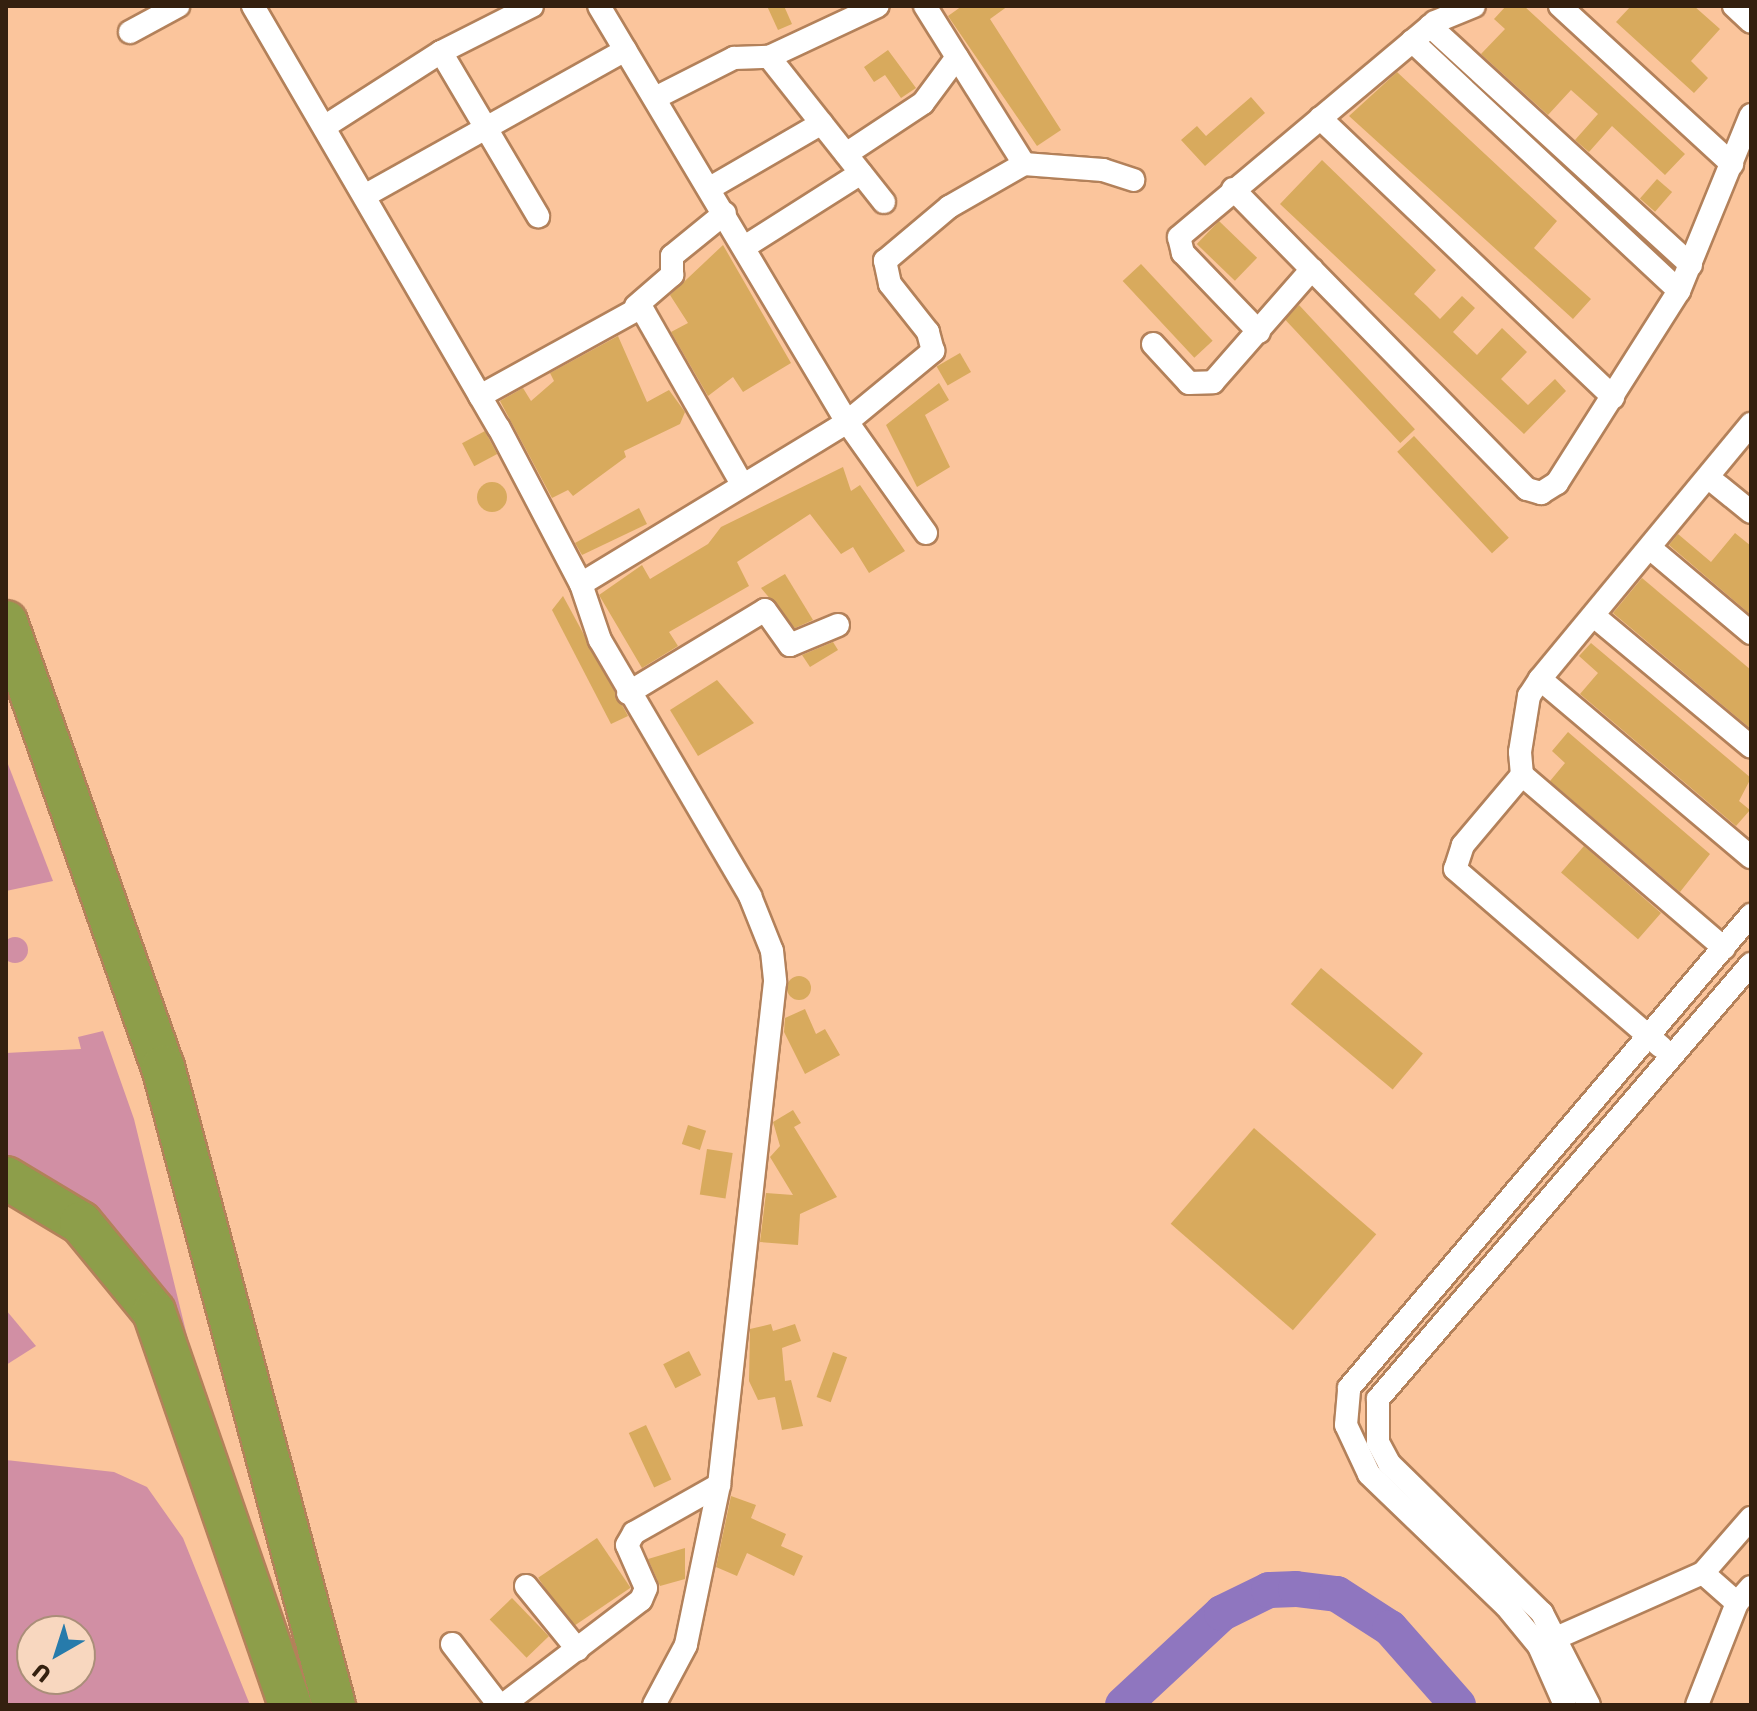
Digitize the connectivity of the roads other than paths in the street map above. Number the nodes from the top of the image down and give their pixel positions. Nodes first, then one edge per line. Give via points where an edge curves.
1 (178, 6) edge
2 (253, 6) edge
3 (532, 6) edge
4 (878, 6) edge
5 (1474, 6) edge
6 (1560, 6) edge
7 (1734, 6) edge
8 (602, 7) edge
9 (936, 9) edge
10 (1751, 22) edge
11 (1430, 26) junction
12 (130, 32) dead end
13 (1412, 41) junction
14 (625, 50) junction
15 (441, 52) junction
16 (769, 57) junction
17 (957, 57) junction
18 (655, 98) junction
19 (1751, 115) edge
20 (1320, 118) junction
21 (822, 123) junction
22 (324, 127) junction
23 (490, 130) junction
24 (846, 154) junction
25 (1560, 160) junction
26 (1024, 164) junction
27 (1732, 164) junction
28 (861, 173) junction
29 (1133, 180) dead end
30 (710, 188) junction
31 (1233, 189) junction
32 (366, 195) junction
33 (884, 202) dead end
34 (725, 213) junction
35 (538, 216) dead end
36 (746, 246) junction
37 (1691, 265) junction
38 (1312, 269) junction
39 (1679, 291) junction
40 (636, 306) junction
41 (1259, 332) junction
42 (1153, 344) dead end
43 (480, 396) junction
44 (1613, 397) junction
45 (847, 422) junction
46 (1751, 424) edge
47 (1709, 478) junction
48 (741, 482) junction
49 (1751, 512) edge
50 (926, 533) dead end
51 (1650, 548) junction
52 (581, 584) junction
53 (1594, 616) junction
54 (6, 622) edge
55 (838, 625) dead end
56 (1751, 633) edge
57 (1540, 679) junction
58 (628, 693) junction
59 (1751, 747) edge
60 (1522, 775) junction
61 (1751, 857) edge
62 (1749, 920) edge
63 (1724, 948) junction
64 (1751, 964) edge
65 (1651, 1037) junction
66 (1669, 1056) junction
67 (6, 1178) edge
68 (1349, 1388) junction
69 (1378, 1399) junction
70 (719, 1485) junction
71 (1751, 1518) edge
72 (1703, 1573) junction
73 (526, 1586) dead end
74 (1744, 1595) edge
75 (1549, 1641) junction
76 (452, 1644) dead end
77 (578, 1650) junction
78 (290, 1705) edge
79 (334, 1705) edge
80 (501, 1705) edge
81 (654, 1705) edge
82 (1565, 1705) edge
83 (1589, 1705) edge
84 (1697, 1705) edge

1 - 12 street
2 - 22 street
3 - 15 street
4 - 16 street
5 - 11 street
6 - 27 street
7 - 10 street
8 - 14 street
9 - 17 street
11 - 13 street
11 - 25 street
13 - 20 street
13 - 25 street
14 - 18 street
14 - 23 street
15 - 22 street
15 - 23 street
16 - 18 street via 734,58
16 - 21 street
17 - 24 street via 923,103
17 - 26 street
18 - 30 street
19 - 27 street
20 - 31 street
20 - 44 street
21 - 24 street
21 - 30 street
22 - 32 street
23 - 32 street
23 - 35 street
24 - 28 street
25 - 37 street
25 - 39 street
26 - 29 street via 1103,170
26 - 45 street via 949,207 885,261 890,284 928,332 933,351
27 - 37 street
28 - 33 street
28 - 36 street
30 - 34 street
31 - 38 street
31 - 41 street via 1177,244
32 - 43 street
34 - 36 street
34 - 40 street via 672,256 672,275
36 - 45 street
37 - 39 street
38 - 41 street
38 - 44 street via 1532,492 1557,483
39 - 44 street
40 - 43 street
40 - 48 street via 650,315 682,387
41 - 42 street via 1201,386 1189,383
43 - 52 street
45 - 48 street
45 - 50 street
46 - 47 street
47 - 49 street
47 - 51 street
48 - 52 street
51 - 53 street
51 - 56 street
52 - 58 street
53 - 57 street
53 - 59 street
54 - 79 highway via 163,1067
55 - 58 street via 789,645 765,610
57 - 60 street via 1524,721
57 - 61 street
58 - 70 street via 750,896 772,951 775,982
60 - 63 street
60 - 65 street via 1463,845 1455,869
62 - 63 street
63 - 65 street
64 - 66 street
65 - 66 street
65 - 68 street via 1364,1362
66 - 69 street
67 - 78 highway via 81,1223 154,1312
68 - 69 street
68 - 75 street via 1346,1425 1369,1474
69 - 75 street via 1378,1442 1389,1463 1479,1546
70 - 77 street via 634,1533 627,1545 646,1592
70 - 81 street via 686,1645
71 - 72 street
72 - 74 street
72 - 75 street
73 - 77 street
74 - 84 street
75 - 82 street
75 - 83 street
76 - 80 street
77 - 80 street

